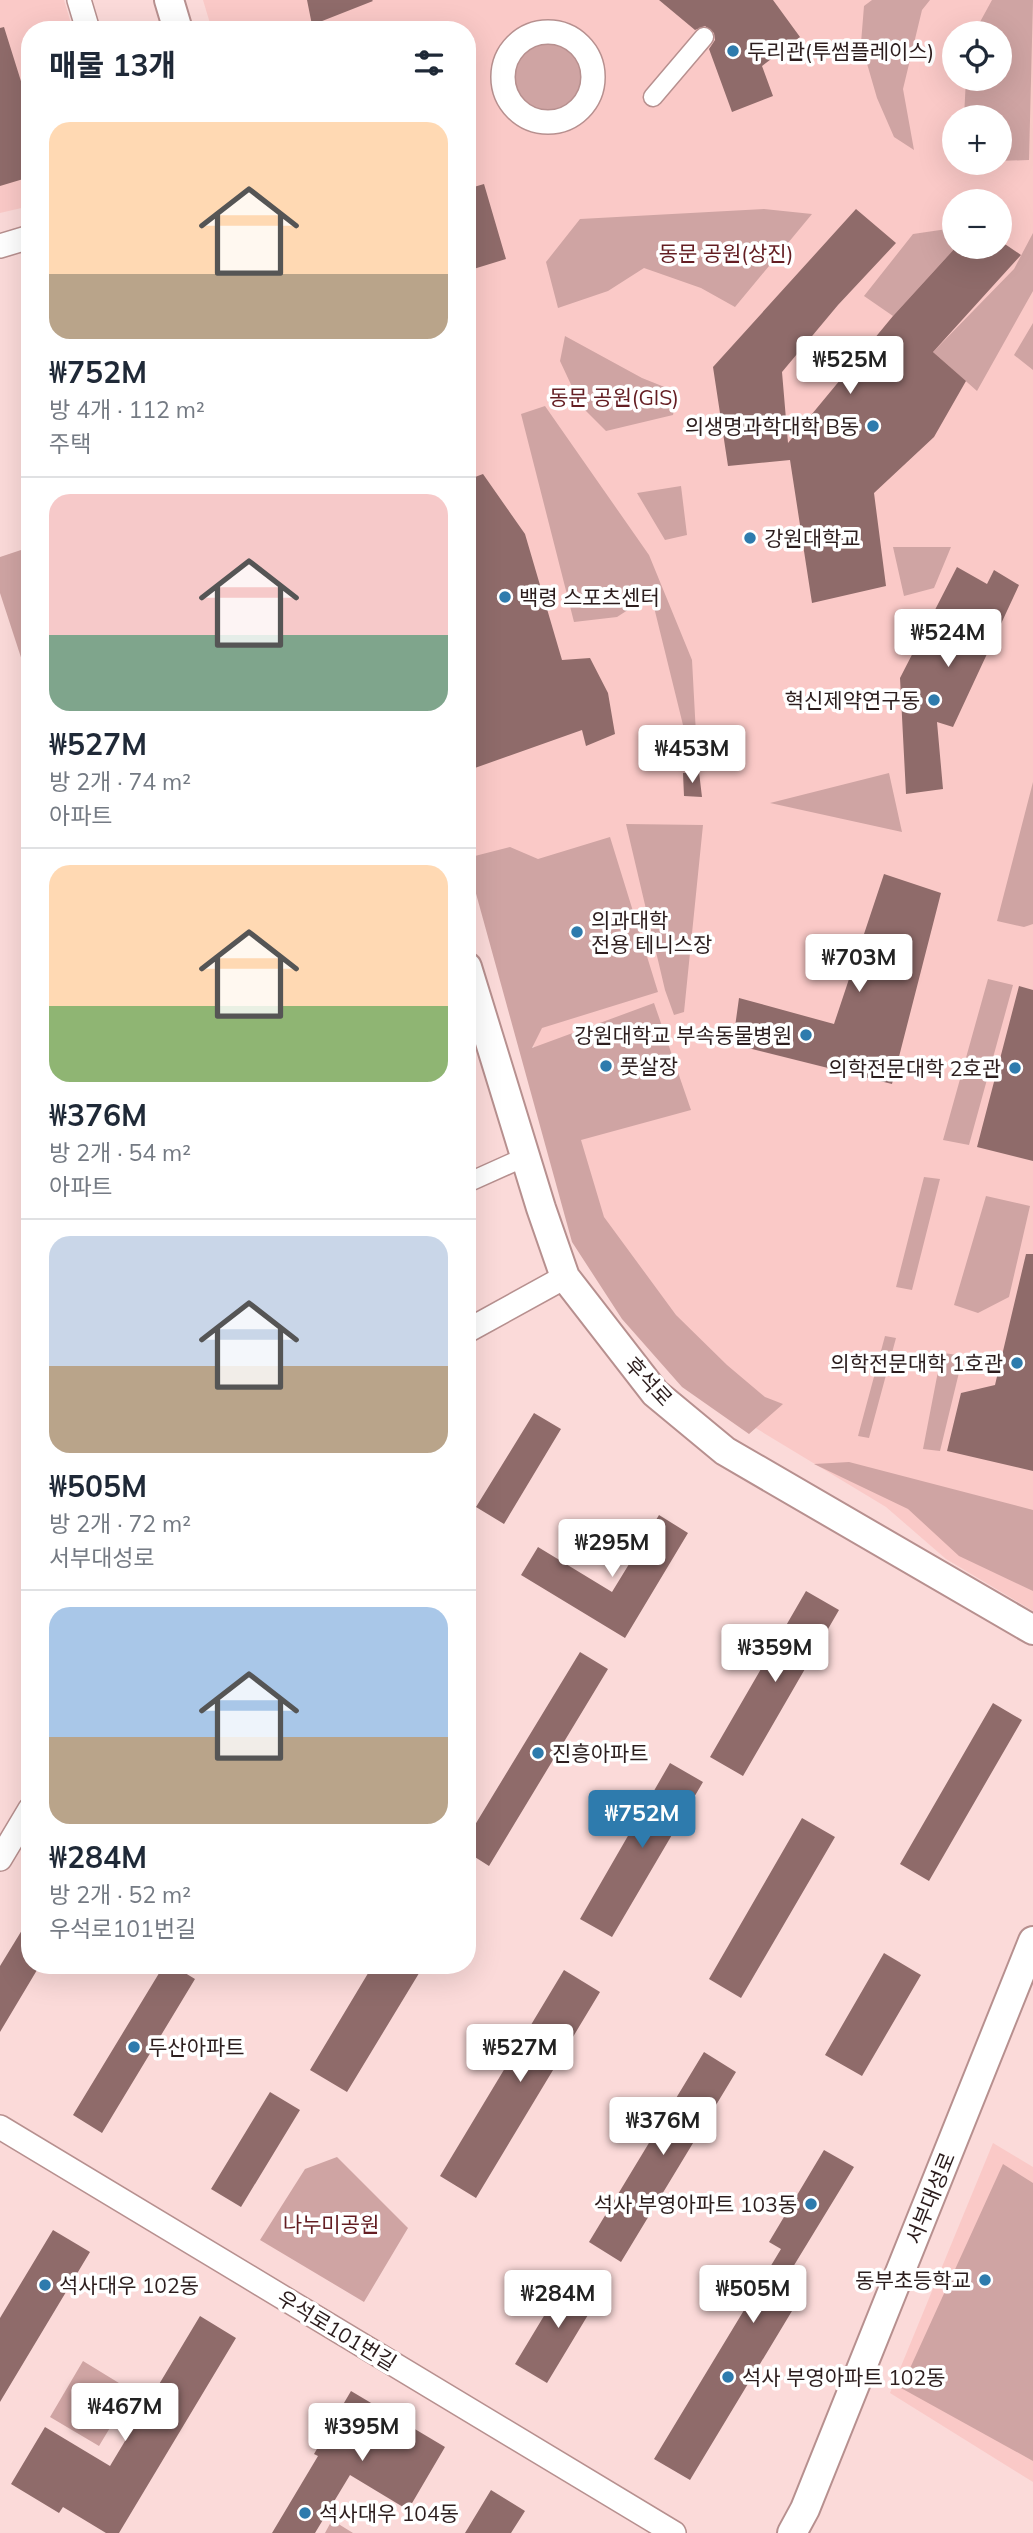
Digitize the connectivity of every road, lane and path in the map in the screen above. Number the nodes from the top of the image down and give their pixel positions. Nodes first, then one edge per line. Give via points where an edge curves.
1 (79, 0) edge
2 (169, 0) edge
3 (85, 21) edge
4 (175, 21) edge
5 (704, 37) dead end
6 (653, 97) dead end
7 (21, 240) edge
8 (0, 246) edge
9 (476, 996) edge
10 (526, 1157) junction
11 (476, 1179) edge
12 (565, 1278) junction
13 (476, 1326) edge
14 (1033, 1630) edge
15 (21, 1824) edge
16 (0, 1859) edge
17 (1033, 1941) edge
18 (0, 2127) edge
19 (674, 2533) edge
20 (792, 2533) edge

1 - 3 street
2 - 4 street
5 - 6 street
7 - 8 street
9 - 10 street, 후석로
10 - 11 street
10 - 12 street, 후석로
12 - 13 street
12 - 14 street, 후석로 via 655,1393 725,1451
15 - 16 street
17 - 20 street, 서부대성로
18 - 19 street, 우석로101번길

